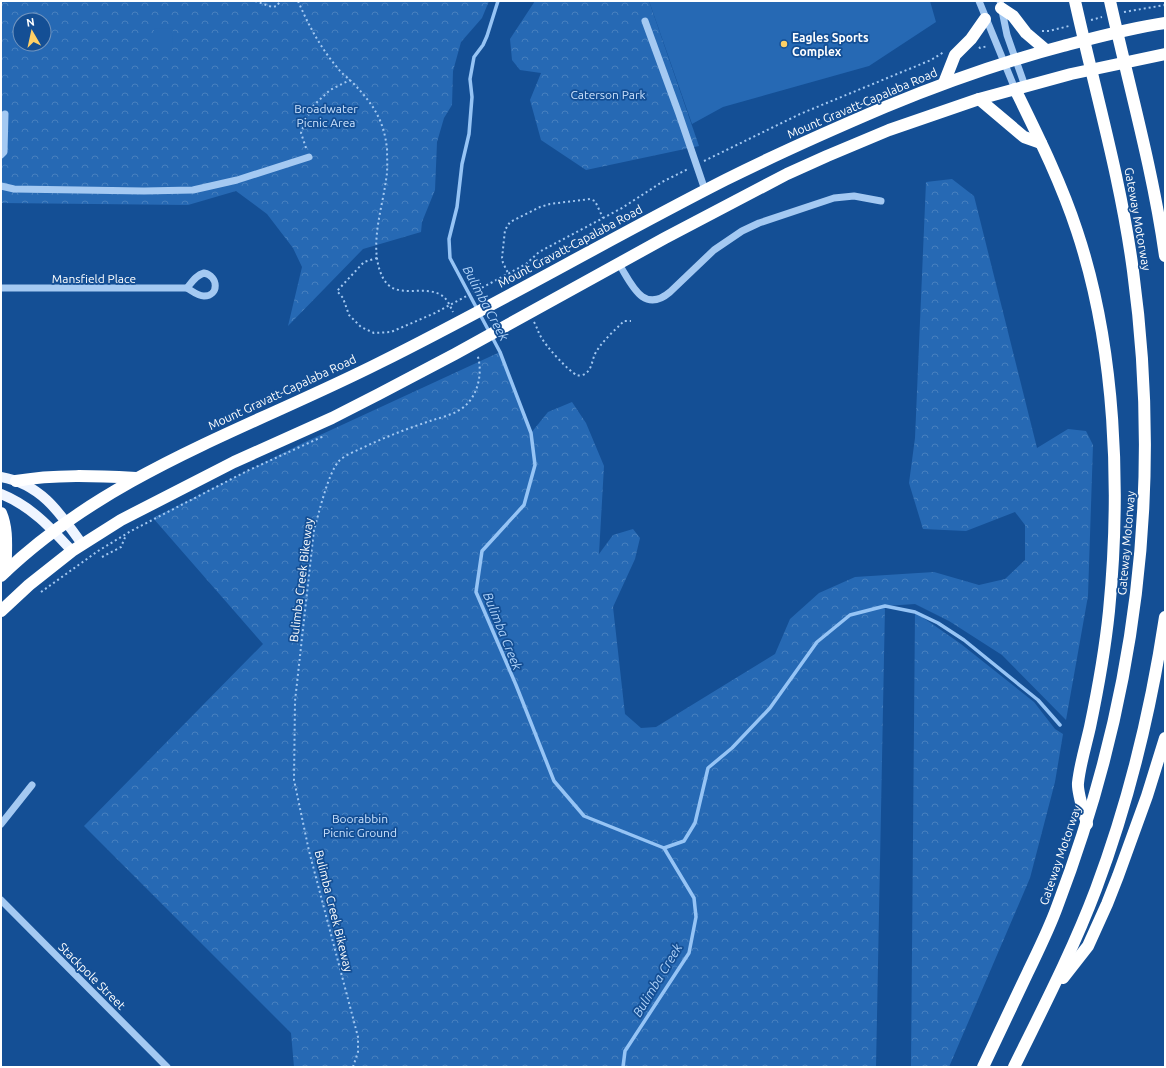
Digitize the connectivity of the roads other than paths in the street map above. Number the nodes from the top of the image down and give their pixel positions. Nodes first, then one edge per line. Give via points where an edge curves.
1 (979, 1) edge
2 (1110, 3) edge
3 (1001, 4) edge
4 (1076, 7) edge
5 (985, 19) junction
6 (645, 21) dead end
7 (1165, 23) edge
8 (1046, 50) junction
9 (1165, 54) edge
10 (1010, 61) junction
11 (944, 83) junction
12 (1020, 87) junction
13 (979, 99) junction
14 (5, 114) dead end
15 (1041, 143) junction
16 (1, 155) edge
17 (309, 157) road end
18 (1, 186) edge
19 (705, 190) junction
20 (882, 201) dead end
21 (1165, 256) edge
22 (619, 264) junction
23 (1, 288) edge
24 (187, 288) dead end
25 (1, 477) edge
26 (136, 478) junction
27 (16, 481) junction
28 (1, 494) edge
29 (1, 513) edge
30 (66, 521) junction
31 (53, 530) junction
32 (82, 544) junction
33 (72, 551) junction
34 (3, 573) edge
35 (1, 611) edge
36 (1165, 617) edge
37 (1165, 738) edge
38 (32, 785) dead end
39 (1, 824) edge
40 (1087, 825) junction
41 (1, 900) edge
42 (1052, 991) junction
43 (167, 1067) edge
44 (982, 1067) edge
45 (1014, 1067) edge

1 - 5 street
2 - 21 highway, Gateway Motorway
3 - 8 highway
3 - 10 street
4 - 40 highway, Gateway Motorway via 1115,173 1133,269 1142,366 1145,461 1141,551 1128,649 1113,727
5 - 10 street
5 - 11 highway via 971,39 955,55
6 - 19 street
7 - 8 highway, Mount Gravatt-Capalaba Road
8 - 10 highway, Mount Gravatt-Capalaba Road
9 - 12 highway via 1106,65
10 - 11 highway, Mount Gravatt-Capalaba Road
10 - 12 street
10 - 12 street
11 - 19 highway, Mount Gravatt-Capalaba Road via 832,130
12 - 13 highway
12 - 15 highway
13 - 15 highway via 1024,137
13 - 22 highway via 883,133 800,168
14 - 16 street via 4,152
15 - 40 highway via 1068,204 1092,283 1105,356 1112,418 1112,578 1102,662 1078,784
17 - 18 street via 237,180 193,190 22,189
19 - 26 highway, Mount Gravatt-Capalaba Road via 380,363
20 - 22 street via 854,196 834,198 759,223 714,250 665,297 654,300 637,293
22 - 32 highway via 356,406 175,491
23 - 24 street, Mansfield Place
25 - 27 main road
26 - 27 highway via 38,477
26 - 30 highway, Mount Gravatt-Capalaba Road
27 - 30 main road via 35,490 54,505
28 - 31 main road via 22,504
29 - 34 highway via 6,533
30 - 31 highway, Mount Gravatt-Capalaba Road
30 - 32 main road
31 - 33 main road
31 - 34 highway, Mount Gravatt-Capalaba Road
32 - 33 highway
33 - 35 highway
36 - 42 highway via 1149,709 1123,808 1096,889
37 - 42 highway via 1126,856 1088,946
38 - 39 street
40 - 44 highway, Gateway Motorway via 1056,910
41 - 43 street, Stackpole Street
42 - 45 highway

